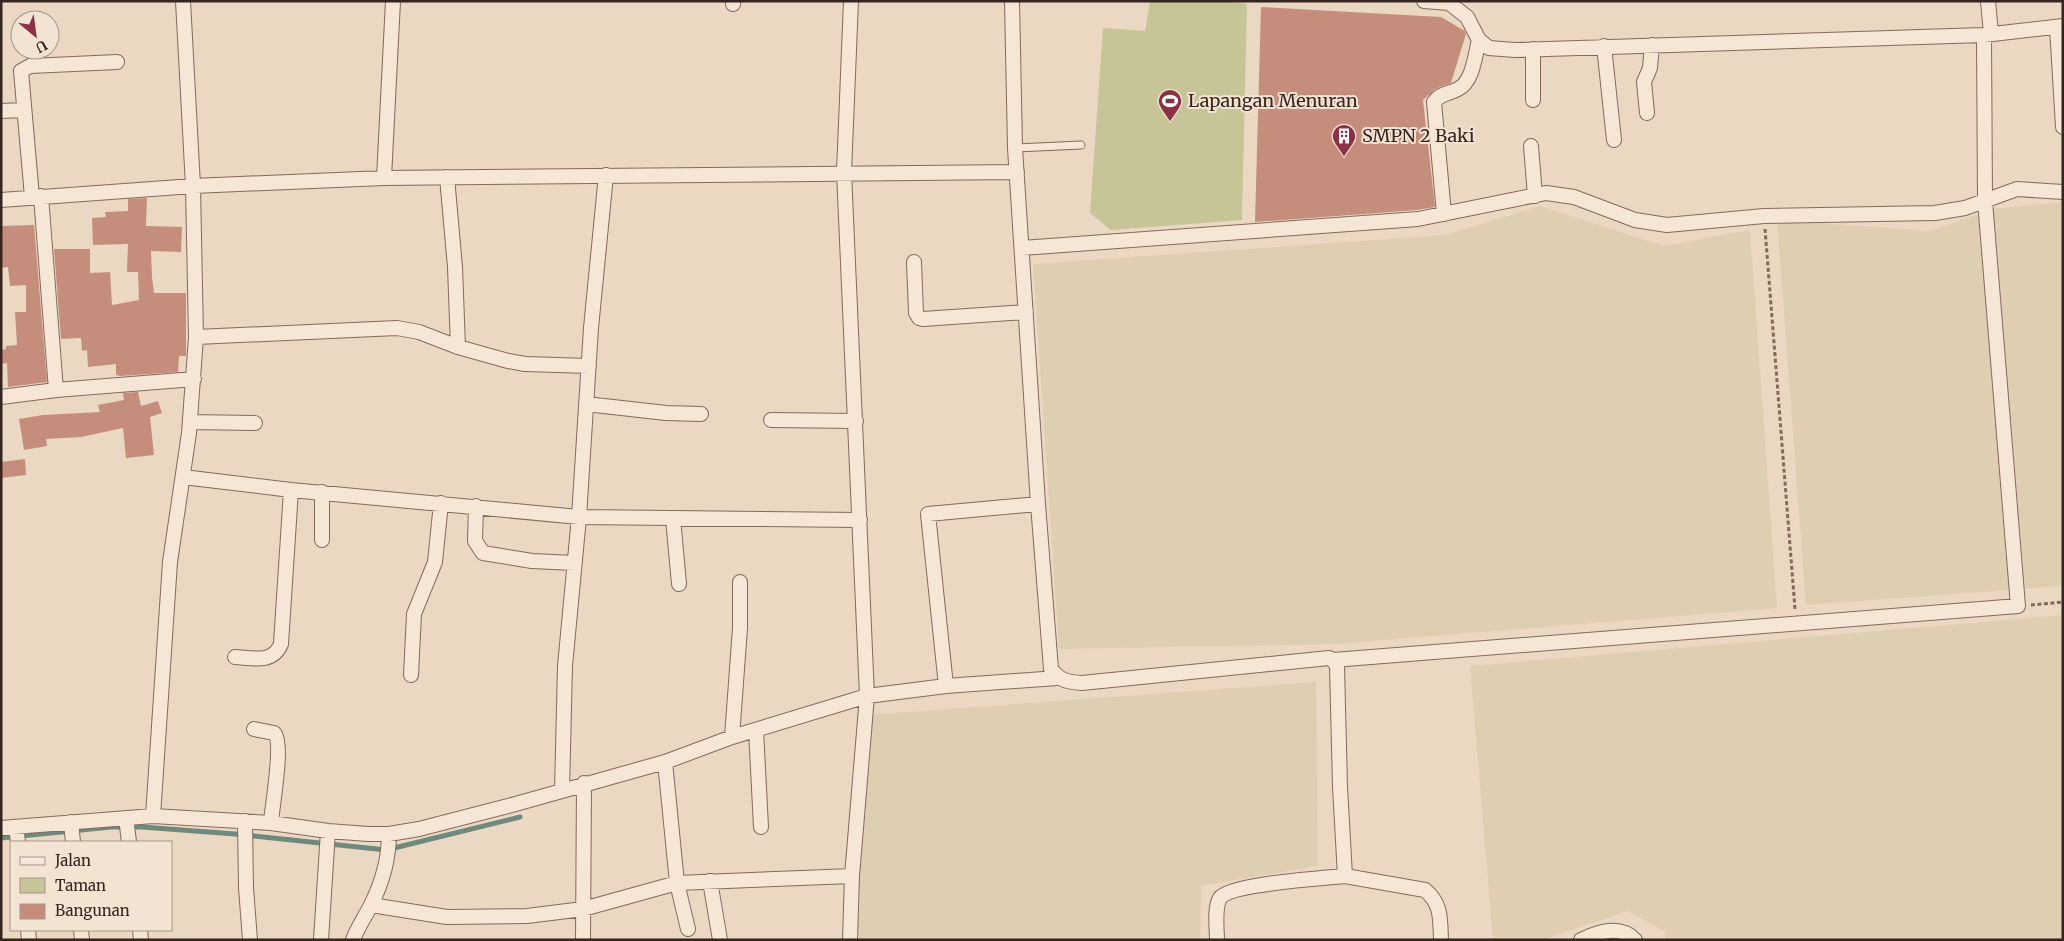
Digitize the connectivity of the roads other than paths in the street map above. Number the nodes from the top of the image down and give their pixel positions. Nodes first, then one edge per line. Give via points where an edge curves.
1 (183, 1) edge
2 (393, 1) edge
3 (851, 1) edge
4 (1012, 1) edge
5 (1424, 1) edge
6 (1988, 1) edge
7 (1450, 2) edge
8 (2060, 26) edge
9 (1988, 34) junction
10 (1479, 40) junction
11 (1652, 45) junction
12 (1604, 46) junction
13 (1533, 49) junction
14 (117, 62) dead end
15 (1533, 100) dead end
16 (24, 110) junction
17 (1, 111) edge
18 (1647, 113) dead end
19 (2063, 127) edge
20 (1614, 140) dead end
21 (1081, 145) dead end
22 (1531, 146) dead end
23 (1015, 148) junction
24 (844, 172) junction
25 (1017, 172) junction
26 (606, 176) junction
27 (447, 177) junction
28 (384, 178) junction
29 (193, 186) junction
30 (2063, 192) edge
31 (1534, 196) junction
32 (36, 197) junction
33 (1, 200) edge
34 (1985, 201) junction
35 (1444, 214) junction
36 (1022, 248) junction
37 (914, 262) dead end
38 (1026, 312) junction
39 (196, 337) junction
40 (458, 347) junction
41 (589, 366) junction
42 (194, 379) junction
43 (56, 390) junction
44 (1, 397) edge
45 (586, 404) junction
46 (701, 414) dead end
47 (771, 420) dead end
48 (856, 421) junction
49 (190, 422) junction
50 (255, 423) dead end
51 (183, 477) junction
52 (291, 490) junction
53 (322, 492) junction
54 (442, 503) junction
55 (1038, 504) junction
56 (476, 506) junction
57 (579, 517) junction
58 (673, 518) junction
59 (860, 520) junction
60 (322, 540) dead end
61 (574, 563) junction
62 (740, 582) dead end
63 (680, 584) dead end
64 (235, 657) dead end
65 (1333, 660) junction
66 (411, 675) dead end
67 (1057, 678) junction
68 (946, 686) junction
69 (867, 696) junction
70 (254, 729) dead end
71 (756, 730) junction
72 (732, 738) junction
73 (665, 762) junction
74 (584, 784) junction
75 (562, 790) junction
76 (153, 816) junction
77 (126, 818) junction
78 (244, 821) junction
79 (71, 822) junction
80 (271, 823) junction
81 (16, 827) junction
82 (760, 827) dead end
83 (1, 828) edge
84 (328, 831) junction
85 (18, 841) edge
86 (73, 841) edge
87 (129, 841) edge
88 (389, 844) junction
89 (852, 876) junction
90 (1345, 876) junction
91 (710, 881) junction
92 (677, 883) junction
93 (371, 905) junction
94 (583, 909) junction
95 (688, 930) dead end
96 (250, 940) edge
97 (321, 940) edge
98 (353, 940) edge
99 (583, 940) edge
100 (720, 940) edge
101 (850, 940) edge
102 (1217, 940) edge
103 (1440, 940) edge
104 (1581, 940) edge
105 (1635, 940) edge

1 - 29 street
2 - 28 street
3 - 24 street
4 - 23 street
5 - 7 street
6 - 9 street
7 - 10 street via 1467,17
8 - 9 street
8 - 19 street
9 - 11 street
9 - 34 street
10 - 13 street via 1489,48
10 - 35 street via 1465,83 1455,91 1440,95 1434,102
11 - 12 street
11 - 18 street via 1650,68 1644,82
12 - 13 street
12 - 20 street
13 - 15 street
14 - 16 street via 25,68 20,78
16 - 17 street
16 - 32 street
21 - 23 lane
22 - 31 street
23 - 25 street
24 - 25 street
24 - 26 street
24 - 48 street
25 - 36 street
26 - 27 street
26 - 41 street
27 - 28 street
27 - 40 street
28 - 29 street
29 - 32 street
29 - 39 street
30 - 34 street via 2017,189
31 - 34 street via 1556,194 1574,197 1635,220 1668,225 1764,216 1936,213
31 - 35 street
32 - 33 street
32 - 43 street
34 - 65 street via 2018,606
35 - 36 street via 1408,220
36 - 38 street
37 - 38 street via 916,313 919,318
38 - 55 street
39 - 40 street via 397,328 419,332
39 - 42 street
40 - 41 street via 525,364
41 - 45 street
42 - 43 street
42 - 49 street
43 - 44 street
45 - 46 street
45 - 57 street
47 - 48 street
48 - 59 street
49 - 50 street
49 - 51 street
51 - 52 street
51 - 76 street via 170,562
52 - 53 street
52 - 64 street via 281,644 268,658
53 - 54 street
53 - 60 street
54 - 56 street
54 - 66 street via 435,562 414,614
55 - 67 street via 1051,670
55 - 68 street via 928,514
56 - 57 street
56 - 61 street via 475,541 483,553 532,561
57 - 58 street
57 - 61 street
58 - 59 street
58 - 63 street
59 - 69 street
61 - 75 street via 565,666
62 - 72 street
65 - 67 street via 1082,683
65 - 90 street via 1337,666
67 - 68 street
68 - 69 street
69 - 71 street
69 - 89 street
70 - 80 street via 274,733 278,738
71 - 72 street
71 - 82 street
72 - 73 street
73 - 74 street
73 - 92 street
74 - 75 street
74 - 94 street
75 - 88 street via 419,830
76 - 77 street
76 - 78 street
77 - 79 street
77 - 87 street
78 - 80 street
78 - 96 street
79 - 81 street
79 - 86 street
80 - 84 street
81 - 83 street
81 - 85 street
84 - 88 street
84 - 97 street
88 - 93 street
89 - 91 street
89 - 101 street
90 - 102 street via 1229,891 1221,897 1217,907
90 - 103 street via 1425,890 1439,908
91 - 92 street
91 - 100 street
92 - 94 street
92 - 95 street
93 - 94 street via 447,917 527,916
93 - 98 street
94 - 99 street
104 - 105 street via 1600,931 1619,931

